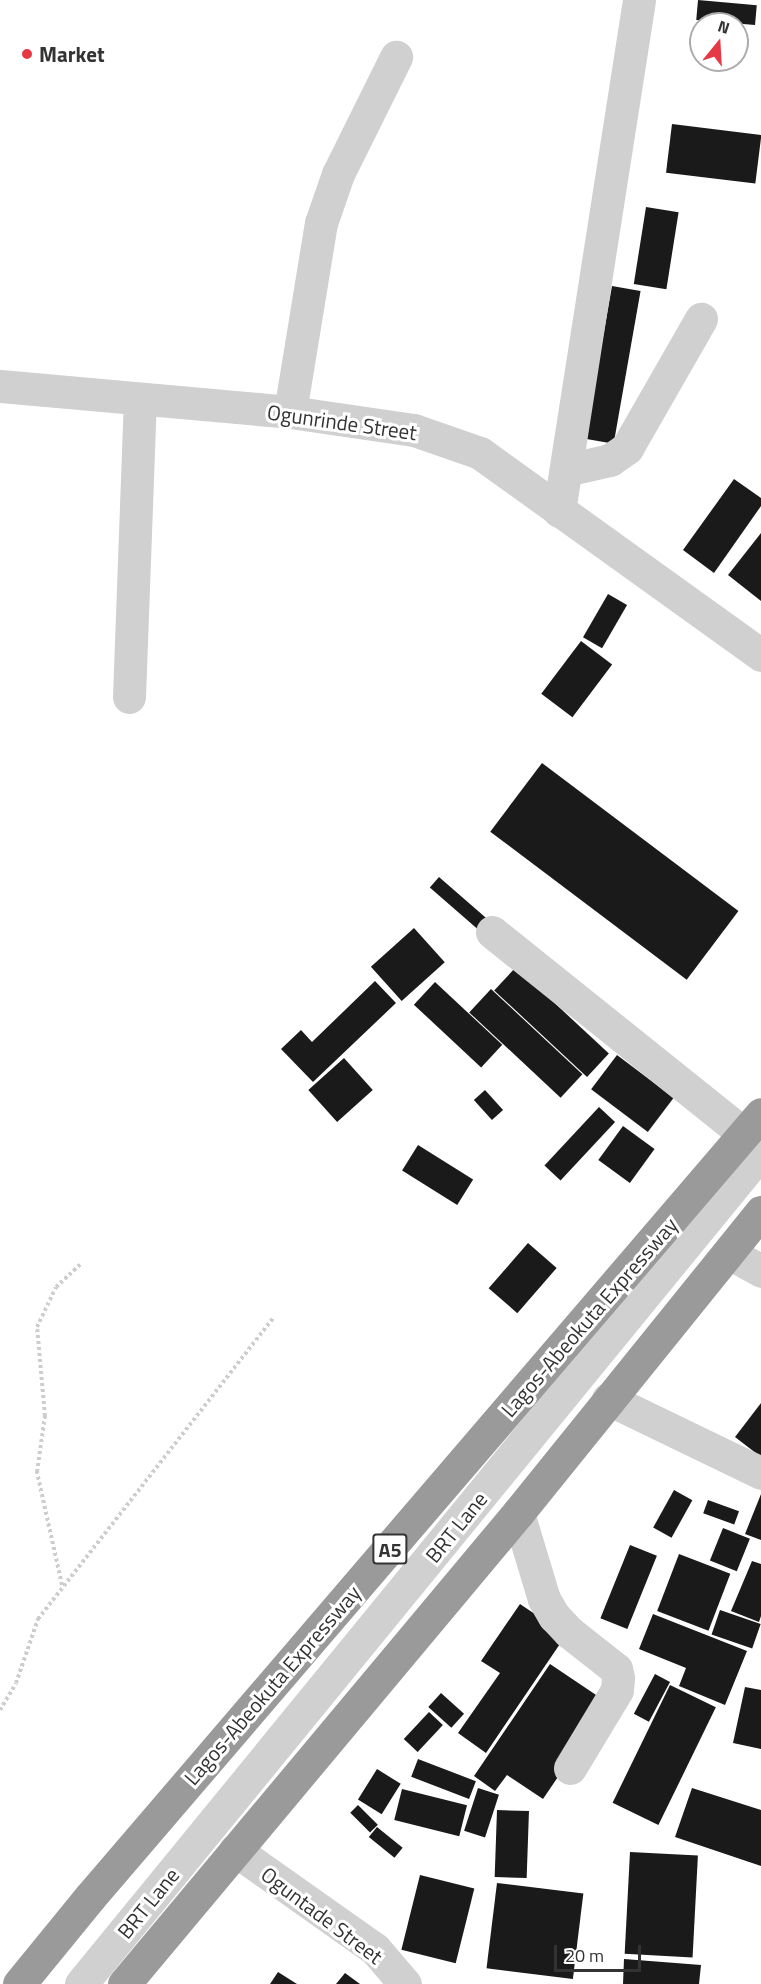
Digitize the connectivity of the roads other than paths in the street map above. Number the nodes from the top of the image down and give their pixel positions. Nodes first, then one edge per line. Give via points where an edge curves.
1 (639, 0) edge
2 (396, 57) dead end
3 (701, 319) dead end
4 (0, 386) edge
5 (140, 399) junction
6 (290, 412) junction
7 (566, 470) junction
8 (560, 511) junction
9 (761, 654) edge
10 (129, 696) dead end
11 (492, 932) dead end
12 (756, 1134) edge
13 (761, 1212) edge
14 (729, 1253) junction
15 (761, 1271) edge
16 (608, 1399) junction
17 (761, 1473) edge
18 (518, 1513) junction
19 (570, 1768) dead end
20 (235, 1850) junction
21 (19, 1984) edge
22 (81, 1984) edge
23 (124, 1984) edge
24 (405, 1984) edge

1 - 7 street
2 - 6 street via 338,174 321,223
3 - 7 street via 627,448 610,460
4 - 5 street, Ogunrinde Street
5 - 6 street, Ogunrinde Street
5 - 10 street
6 - 8 street, Ogunrinde Street via 414,430 480,453
7 - 8 street
8 - 9 street, Ogunrinde Street
11 - 12 street
12 - 21 highway, Lagos-Abeokuta Expressway / A5 via 98,1888
12 - 22 street, BRT Lane
13 - 14 highway
14 - 15 street
14 - 16 highway
16 - 17 street
16 - 18 highway
18 - 19 street via 544,1599 554,1616 616,1669 618,1678 617,1690
18 - 20 highway
20 - 23 highway
20 - 24 street, Oguntade Street via 375,1949

